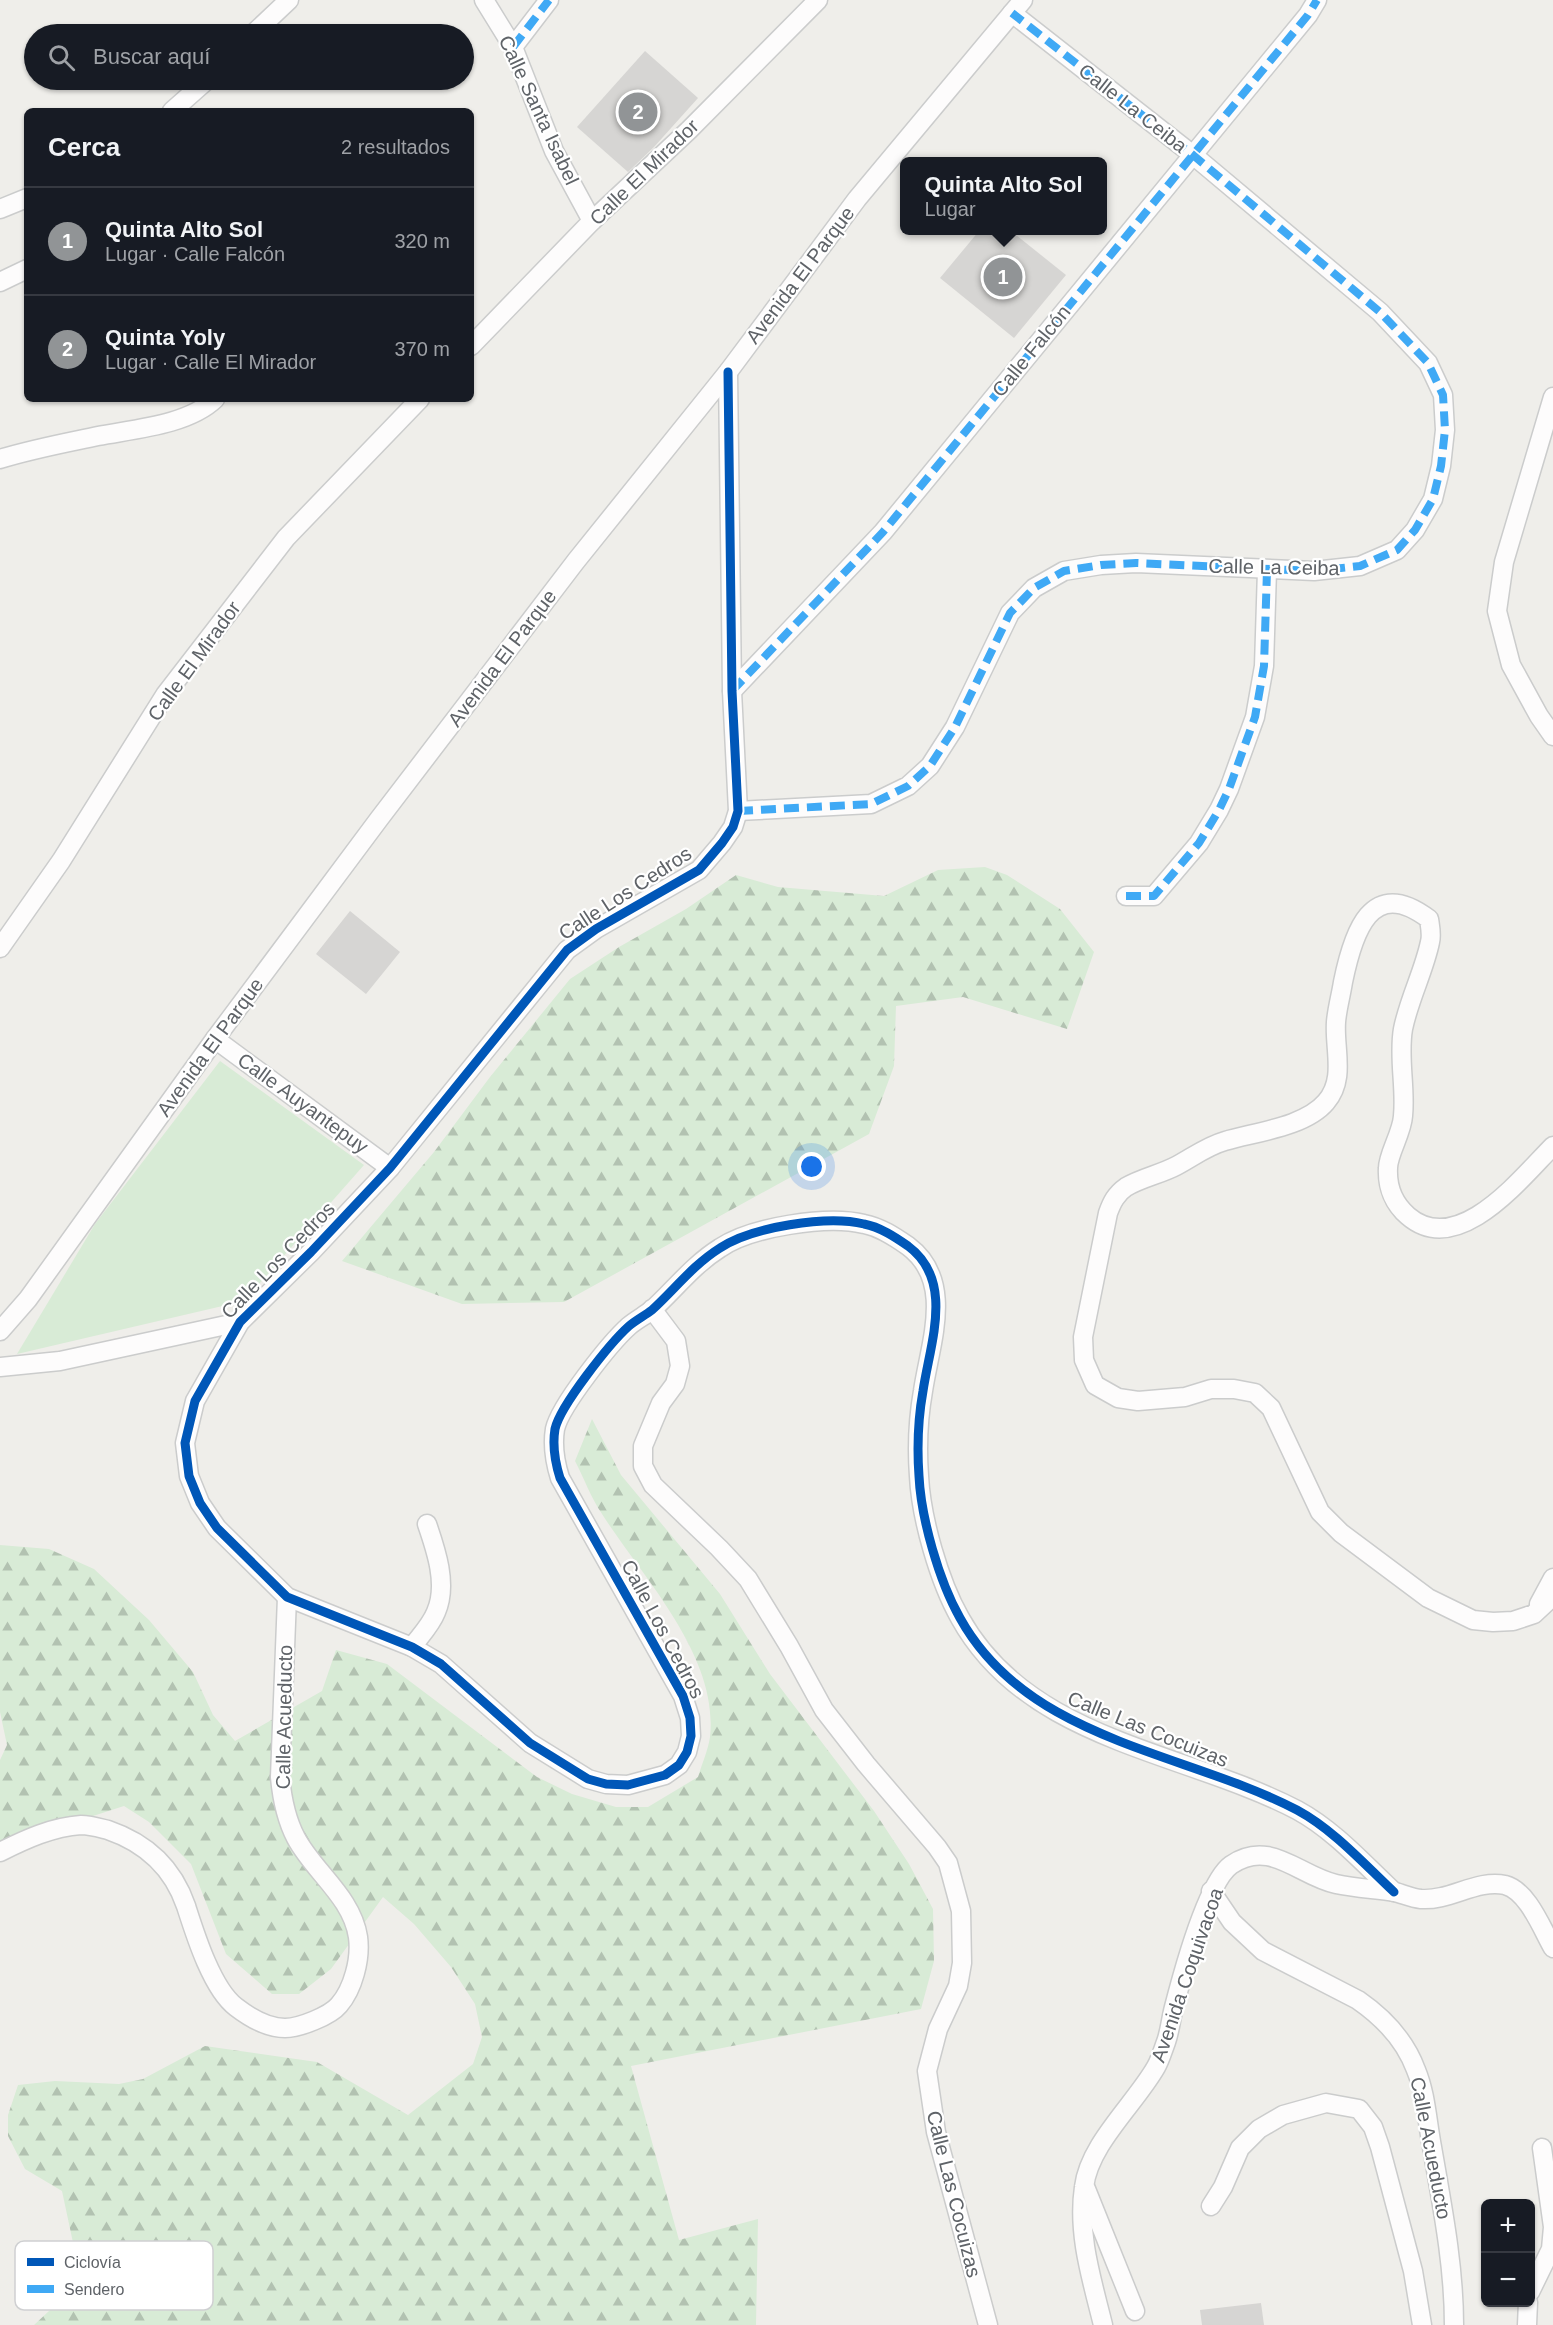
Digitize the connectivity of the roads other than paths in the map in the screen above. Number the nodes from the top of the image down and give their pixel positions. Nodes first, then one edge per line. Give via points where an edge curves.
1 (289, 0) edge
2 (484, 0) edge
3 (549, 0) edge
4 (818, 0) edge
5 (1317, 0) edge
6 (1017, 7) edge
7 (264, 24) edge
8 (513, 47) junction
9 (196, 90) edge
10 (175, 108) edge
11 (1193, 155) junction
12 (24, 199) edge
13 (0, 208) edge
14 (592, 220) junction
15 (24, 270) edge
16 (0, 282) edge
17 (474, 343) edge
18 (728, 372) junction
19 (1553, 397) edge
20 (212, 402) edge
21 (417, 402) edge
22 (0, 459) edge
23 (1268, 570) junction
24 (732, 691) junction
25 (1553, 736) edge
26 (738, 811) junction
27 (1126, 896) dead end
28 (0, 948) edge
29 (215, 1039) junction
30 (1553, 1146) edge
31 (390, 1168) junction
32 (652, 1309) junction
33 (240, 1322) junction
34 (0, 1331) edge
35 (0, 1367) edge
36 (427, 1524) dead end
37 (1553, 1578) edge
38 (1553, 1596) edge
39 (287, 1597) junction
40 (1534, 1614) junction
41 (412, 1647) junction
42 (0, 1852) edge
43 (1211, 1892) junction
44 (1394, 1892) junction
45 (1553, 1948) edge
46 (1542, 2148) dead end
47 (1084, 2185) junction
48 (1211, 2206) dead end
49 (1535, 2282) edge
50 (1528, 2307) edge
51 (1135, 2311) dead end
52 (988, 2325) edge
53 (1103, 2325) edge
54 (1422, 2325) edge
55 (1454, 2325) edge
56 (1527, 2325) edge

1 - 7 street
2 - 8 street, Calle Santa Isabel
3 - 8 street
4 - 14 street, Calle El Mirador via 689,130
5 - 11 street, Calle Falcón
6 - 11 street, Calle La Ceiba
6 - 18 street, Avenida El Parque via 856,199
8 - 14 street, Calle Santa Isabel via 554,151
9 - 10 street
11 - 23 street, Calle La Ceiba via 1380,312 1428,363 1443,395 1445,430 1432,499 1415,530 1397,550 1360,567
11 - 24 street, Calle Falcón via 883,532
12 - 13 street
14 - 17 street, Calle El Mirador
15 - 16 street
18 - 24 street, Calle Los Cedros
18 - 29 street, Avenida El Parque via 562,580
19 - 25 street via 1504,562 1497,611 1511,665
20 - 22 street via 190,416
21 - 28 street, Calle El Mirador via 286,538 172,686 61,861
23 - 26 street, Calle La Ceiba via 1136,563 1064,571 1034,588 1010,613 955,727 930,765 908,786 871,804
23 - 27 street via 1264,666 1255,717 1229,789 1199,843 1154,896
24 - 26 street, Calle Los Cedros
26 - 31 street, Calle Los Cedros via 733,827 699,870 596,928 567,950
29 - 31 street, Calle Auyantepuy
29 - 34 street, Avenida El Parque via 28,1299
30 - 40 street via 1487,1212 1467,1222 1441,1228 1417,1224 1398,1208 1389,1188 1388,1166 1404,1117 1403,1031 1431,940 1429,919 1413,907 1389,902 1368,914 1355,935 1336,1023 1337,1081 1327,1102 1287,1124 1223,1141 1126,1187 1113,1199 1083,1337 1084,1360 1095,1385 1118,1398 1157,1400 1211,1389 1255,1393 1270,1408 1320,1512 1356,1545 1428,1598 1473,1620 1513,1621
31 - 33 street, Calle Los Cedros
32 - 41 street, Calle Los Cedros via 604,1352 561,1414 556,1427 555,1461 569,1497 683,1696 691,1736 679,1765 665,1775 628,1785 588,1779 530,1743 441,1664
32 - 44 street, Calle Las Cocuizas via 723,1245 768,1229 830,1221 863,1223 910,1247 924,1261 934,1282 937,1311 918,1432 919,1478 927,1522 940,1574 959,1618 987,1659 1025,1692 1062,1715 1302,1812 1332,1834
32 - 52 street, Calle Las Cocuizas via 676,1341 680,1366 675,1384 661,1403 643,1446 643,1466 653,1485 748,1579 824,1710 948,1863 961,1911 962,1963 958,1986 938,2029 927,2071 936,2132
33 - 35 street via 60,1361
33 - 39 street, Calle Los Cedros via 195,1401 185,1443 189,1476 200,1503 217,1528
36 - 41 street via 440,1572 441,1593 436,1612
37 - 40 street
38 - 40 street
39 - 41 street, Calle Los Cedros
39 - 42 street, Calle Acueducto via 280,1777 283,1804 296,1838 345,1901 358,1936 358,1960 338,2007 314,2021 285,2028 258,2021 233,2006 198,1945 174,1880 138,1842 84,1825 30,1838
43 - 44 street, Avenida Coquivacoa via 1228,1867 1245,1856 1264,1856 1334,1884
43 - 47 street, Avenida Coquivacoa via 1157,2066 1091,2163
43 - 55 street, Calle Acueducto via 1232,1922 1263,1951 1373,2010 1394,2031 1409,2055 1422,2087 1447,2234
44 - 45 street, Avenida Coquivacoa via 1421,1899 1489,1885 1506,1886 1523,1895
46 - 49 street via 1553,2227 1551,2249
47 - 51 street
47 - 53 street, Avenida Coquivacoa via 1085,2249
48 - 54 street via 1240,2148 1259,2129 1283,2115 1326,2103 1359,2109 1367,2116 1380,2147 1413,2271
50 - 56 street

